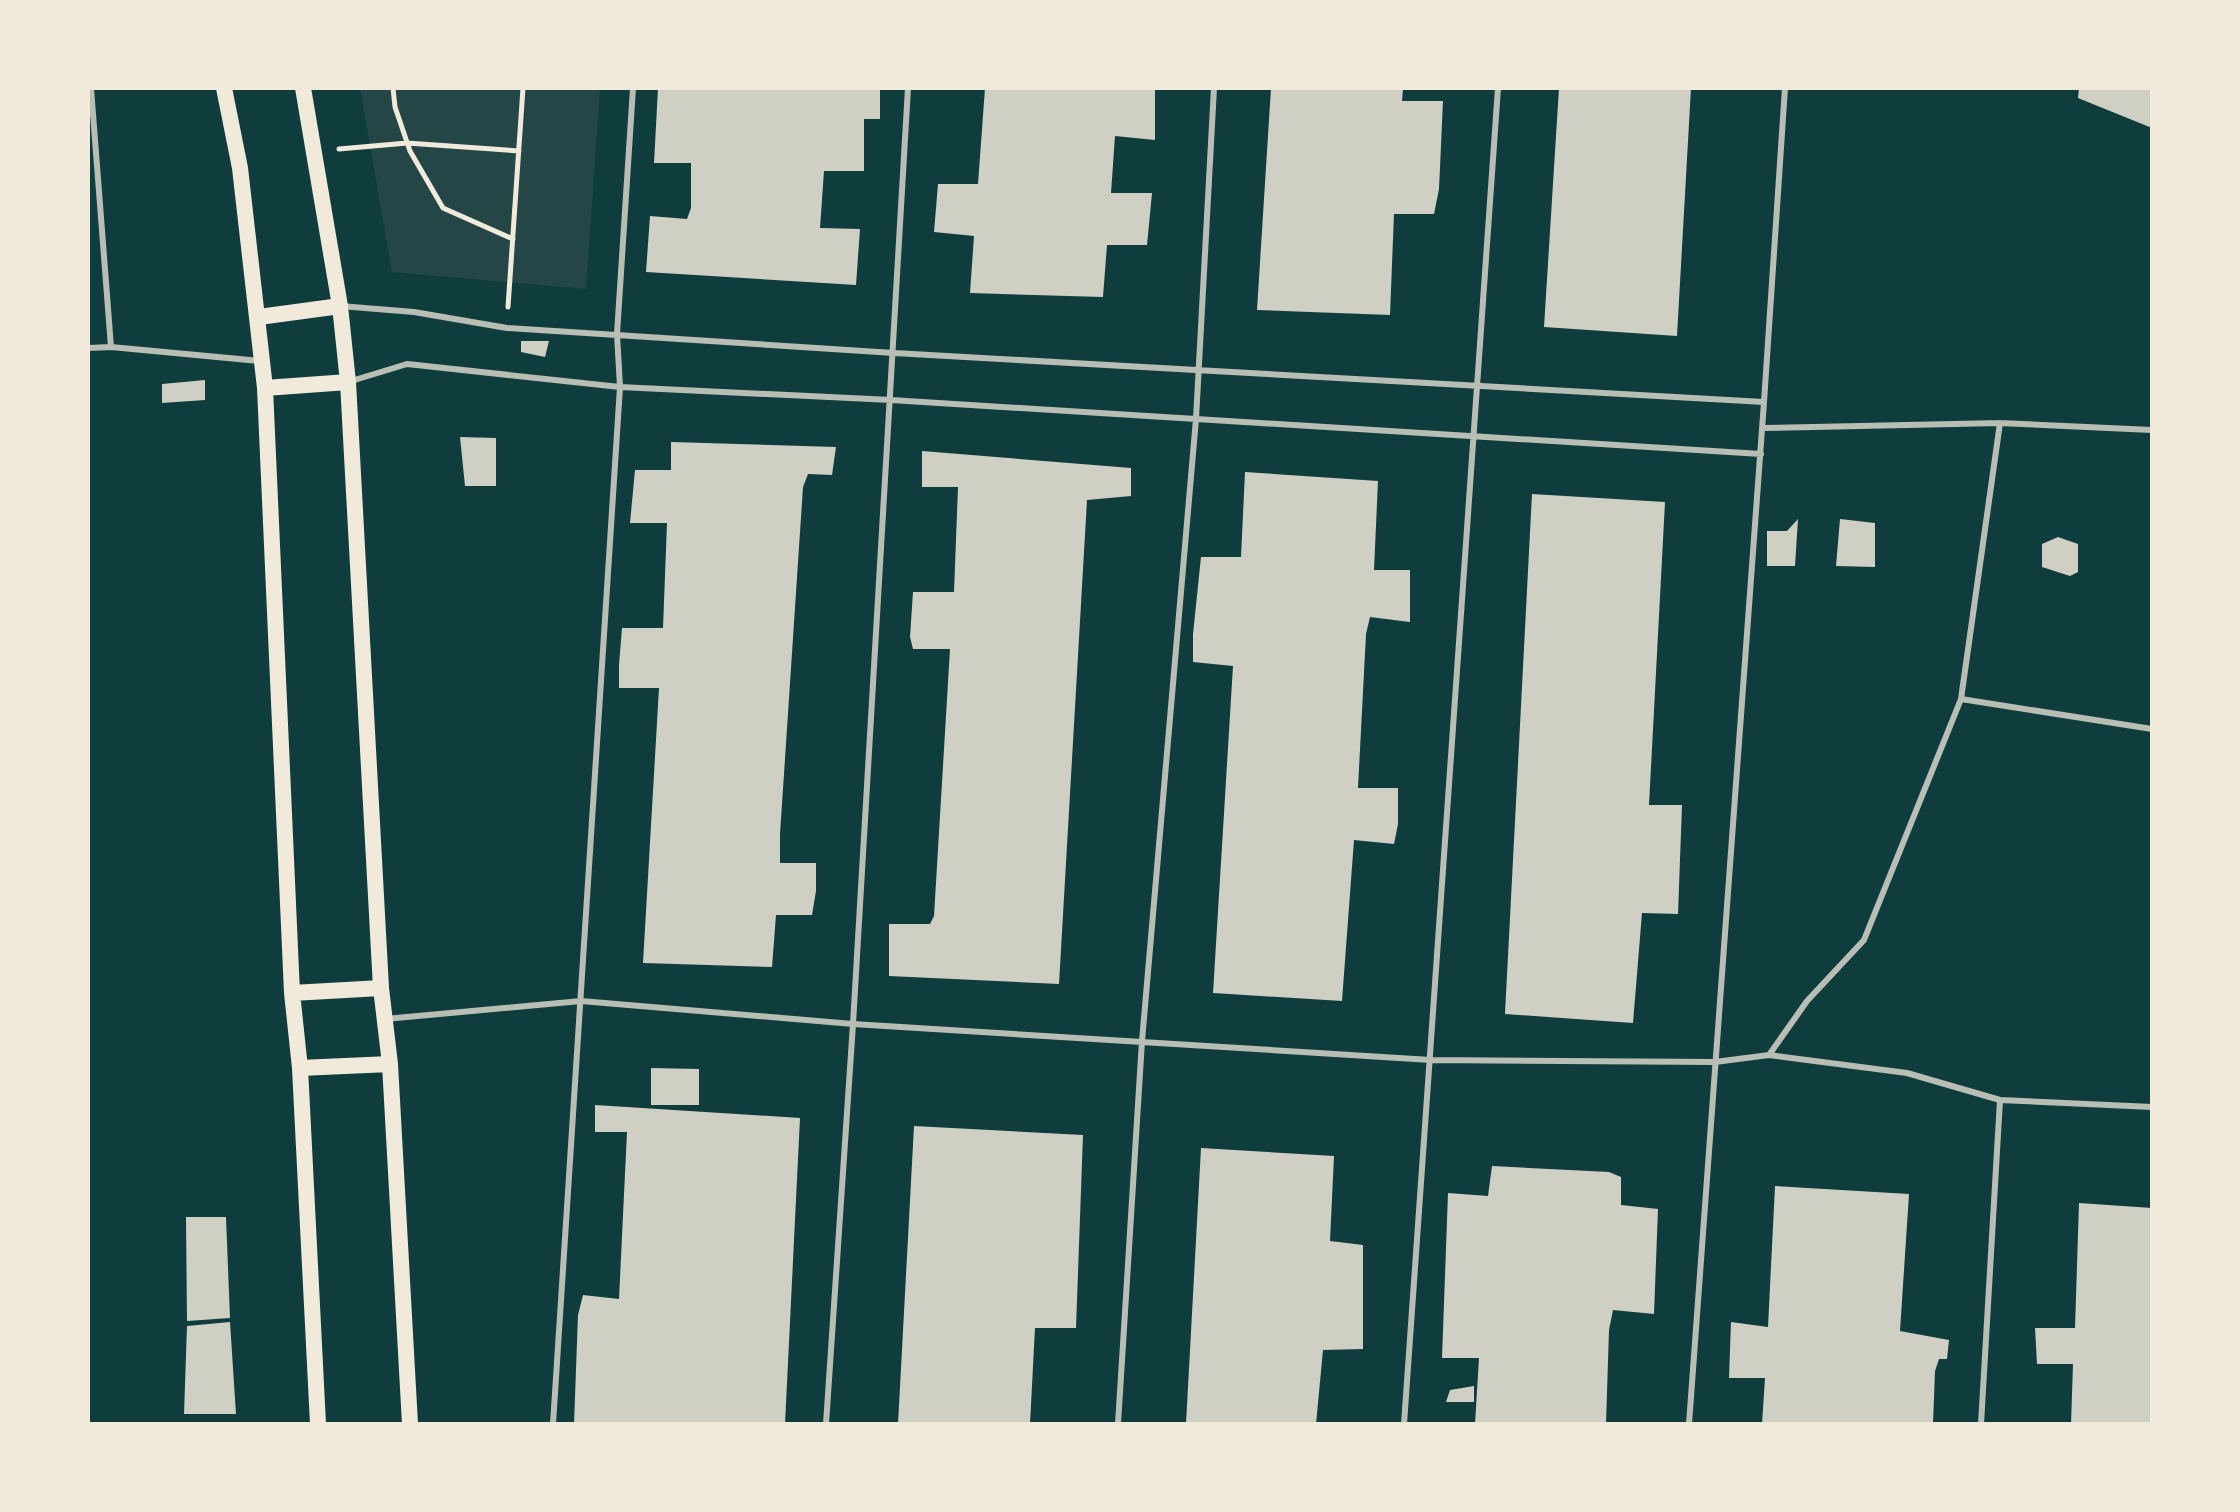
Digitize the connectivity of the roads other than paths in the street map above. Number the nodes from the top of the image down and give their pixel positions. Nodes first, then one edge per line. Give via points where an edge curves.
1 (91, 88) edge
2 (224, 88) edge
3 (303, 88) edge
4 (633, 88) edge
5 (908, 88) edge
6 (1214, 88) edge
7 (1498, 88) edge
8 (1785, 88) edge
9 (92, 144) edge
10 (340, 306) junction
11 (259, 317) junction
12 (617, 334) junction
13 (111, 347) junction
14 (88, 348) edge
15 (894, 353) junction
16 (260, 361) junction
17 (1199, 371) junction
18 (348, 382) junction
19 (1476, 385) junction
20 (620, 387) junction
21 (265, 388) junction
22 (891, 400) junction
23 (1764, 402) junction
24 (1196, 419) junction
25 (2000, 423) junction
26 (1763, 428) junction
27 (2152, 430) edge
28 (1474, 436) junction
29 (1761, 454) junction
30 (1961, 699) junction
31 (2152, 729) edge
32 (381, 988) junction
33 (292, 993) junction
34 (581, 1001) junction
35 (385, 1019) junction
36 (853, 1024) junction
37 (1142, 1041) junction
38 (1769, 1055) junction
39 (1431, 1060) junction
40 (1715, 1062) junction
41 (390, 1064) junction
42 (300, 1068) junction
43 (2000, 1100) junction
44 (2152, 1107) edge
45 (318, 1424) edge
46 (410, 1424) edge
47 (553, 1424) edge
48 (826, 1424) edge
49 (1118, 1424) edge
50 (1404, 1424) edge
51 (1689, 1424) edge
52 (1981, 1424) edge

1 - 9 lane
2 - 11 main road
3 - 10 main road
4 - 12 lane
5 - 15 lane
6 - 17 lane
7 - 19 lane
8 - 23 lane
9 - 13 lane
10 - 11 main road
10 - 12 lane via 507,328
10 - 18 main road
11 - 16 main road
12 - 15 lane
12 - 20 lane
13 - 14 lane
13 - 16 lane
15 - 17 lane
15 - 22 lane
16 - 21 main road
17 - 19 lane
17 - 24 lane
18 - 20 lane via 407,364
18 - 21 main road
18 - 32 main road
19 - 23 lane
19 - 28 lane
20 - 22 lane
20 - 34 lane
21 - 33 main road
22 - 24 lane
22 - 36 lane
23 - 26 lane
24 - 28 lane
24 - 37 lane
25 - 26 lane
25 - 27 lane
25 - 30 lane
26 - 29 lane
28 - 29 lane
28 - 39 lane
29 - 40 lane
30 - 31 lane
30 - 38 lane via 1864,940 1807,1001
32 - 33 main road
32 - 35 main road
33 - 42 main road
34 - 35 lane
34 - 36 lane
34 - 47 lane
35 - 41 main road
36 - 37 lane
36 - 48 lane
37 - 39 lane
37 - 49 lane
38 - 40 lane
38 - 43 lane via 1907,1073
39 - 40 lane
39 - 50 lane
40 - 51 lane
41 - 42 main road
41 - 46 main road
42 - 45 main road
43 - 44 lane
43 - 52 lane

